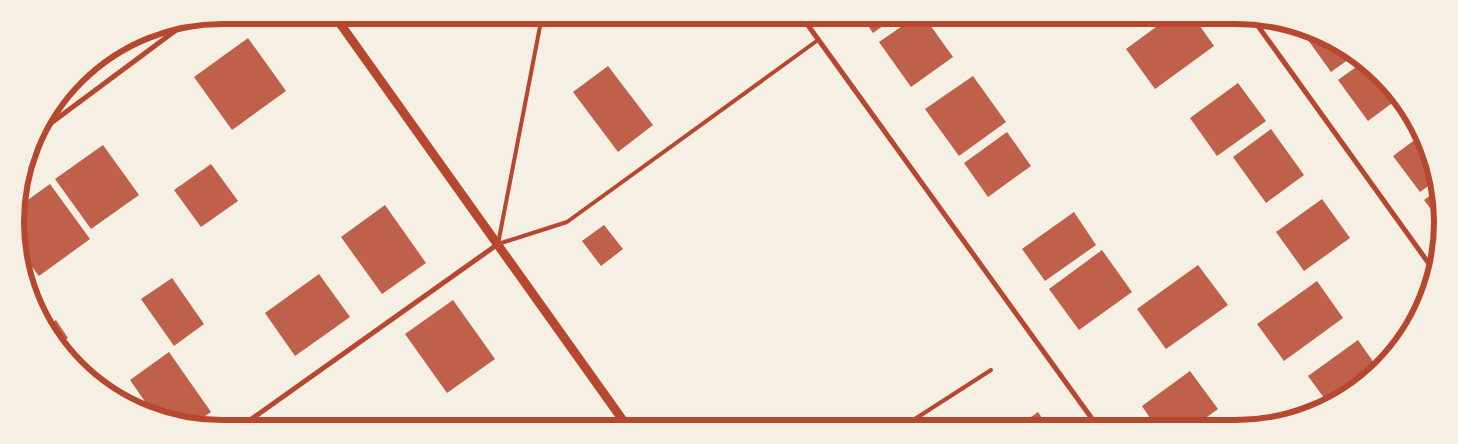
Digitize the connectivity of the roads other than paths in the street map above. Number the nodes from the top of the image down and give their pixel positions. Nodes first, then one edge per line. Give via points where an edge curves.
1 (340, 24) edge
2 (540, 24) edge
3 (807, 24) edge
4 (1257, 25) edge
5 (175, 30) edge
6 (818, 40) junction
7 (49, 124) edge
8 (498, 244) junction
9 (1429, 264) edge
10 (991, 370) dead end
11 (250, 420) edge
12 (623, 420) edge
13 (913, 420) edge
14 (1093, 420) edge

1 - 8 street
2 - 8 lane
3 - 6 street
4 - 9 street
5 - 7 street
6 - 8 lane via 567,222
6 - 14 street
8 - 11 street
8 - 12 street
10 - 13 lane

